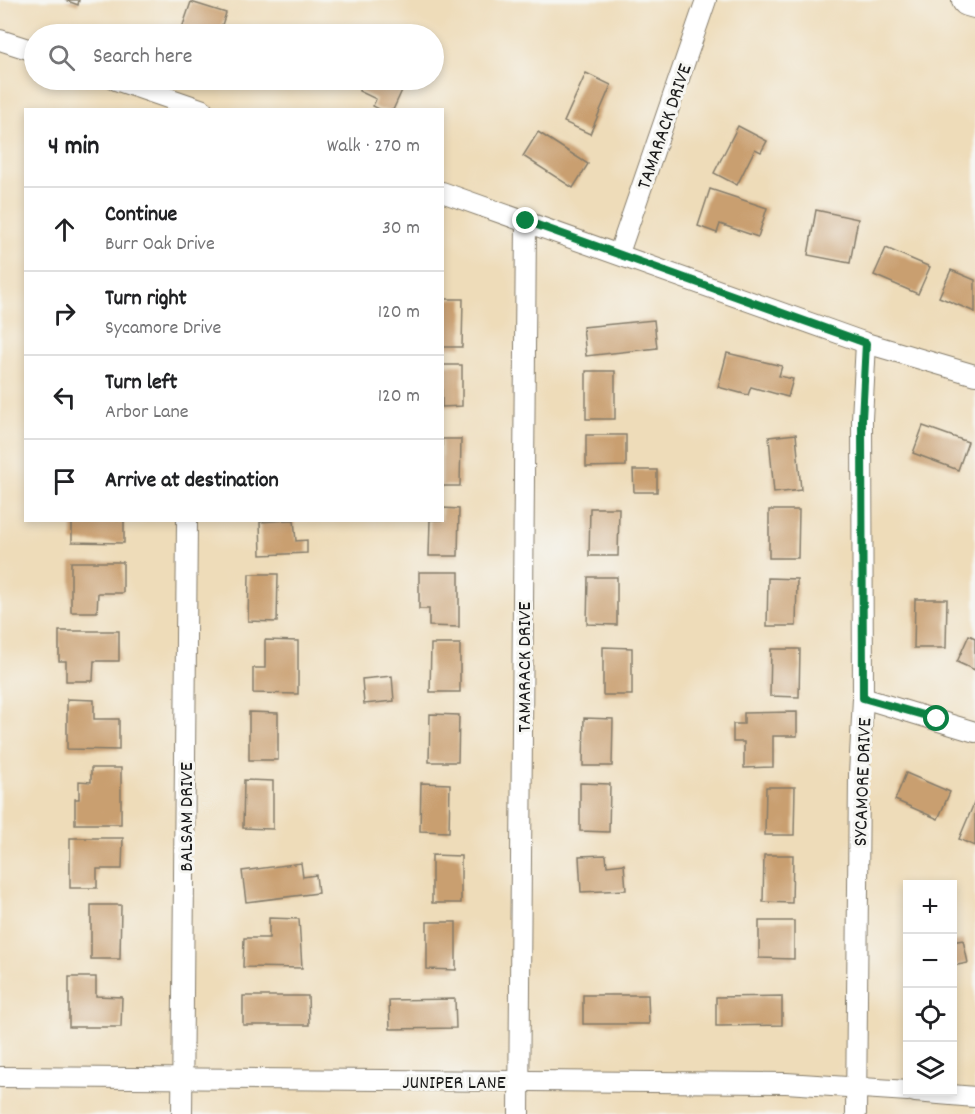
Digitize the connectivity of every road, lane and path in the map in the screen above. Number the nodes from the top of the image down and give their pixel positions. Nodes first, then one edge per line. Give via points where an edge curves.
1 (706, 0) edge
2 (968, 0) edge
3 (975, 2) edge
4 (0, 40) edge
5 (24, 48) edge
6 (144, 90) edge
7 (194, 108) edge
8 (444, 193) edge
9 (526, 221) junction
10 (619, 253) junction
11 (866, 343) junction
12 (975, 375) edge
13 (187, 522) edge
14 (863, 698) junction
15 (975, 732) edge
16 (0, 1077) edge
17 (183, 1079) junction
18 (520, 1082) junction
19 (856, 1088) junction
20 (903, 1091) edge
21 (957, 1096) edge
22 (975, 1097) edge
23 (182, 1114) edge
24 (519, 1114) edge
25 (856, 1114) edge

1 - 10 street, TAMARACK DRIVE
2 - 3 main road
4 - 5 street
6 - 7 street
8 - 9 street
9 - 10 street
9 - 18 street, TAMARACK DRIVE
10 - 11 street
11 - 12 street
11 - 14 street, SYCAMORE DRIVE via 862,419
13 - 17 street, BALSAM DRIVE
14 - 15 street
14 - 19 street, SYCAMORE DRIVE
16 - 17 street, JUNIPER LANE
17 - 18 street, JUNIPER LANE
17 - 23 street, BALSAM DRIVE
18 - 19 street, JUNIPER LANE via 786,1083
18 - 24 street, TAMARACK DRIVE
19 - 20 street, JUNIPER LANE
19 - 25 street, SYCAMORE DRIVE
21 - 22 street

